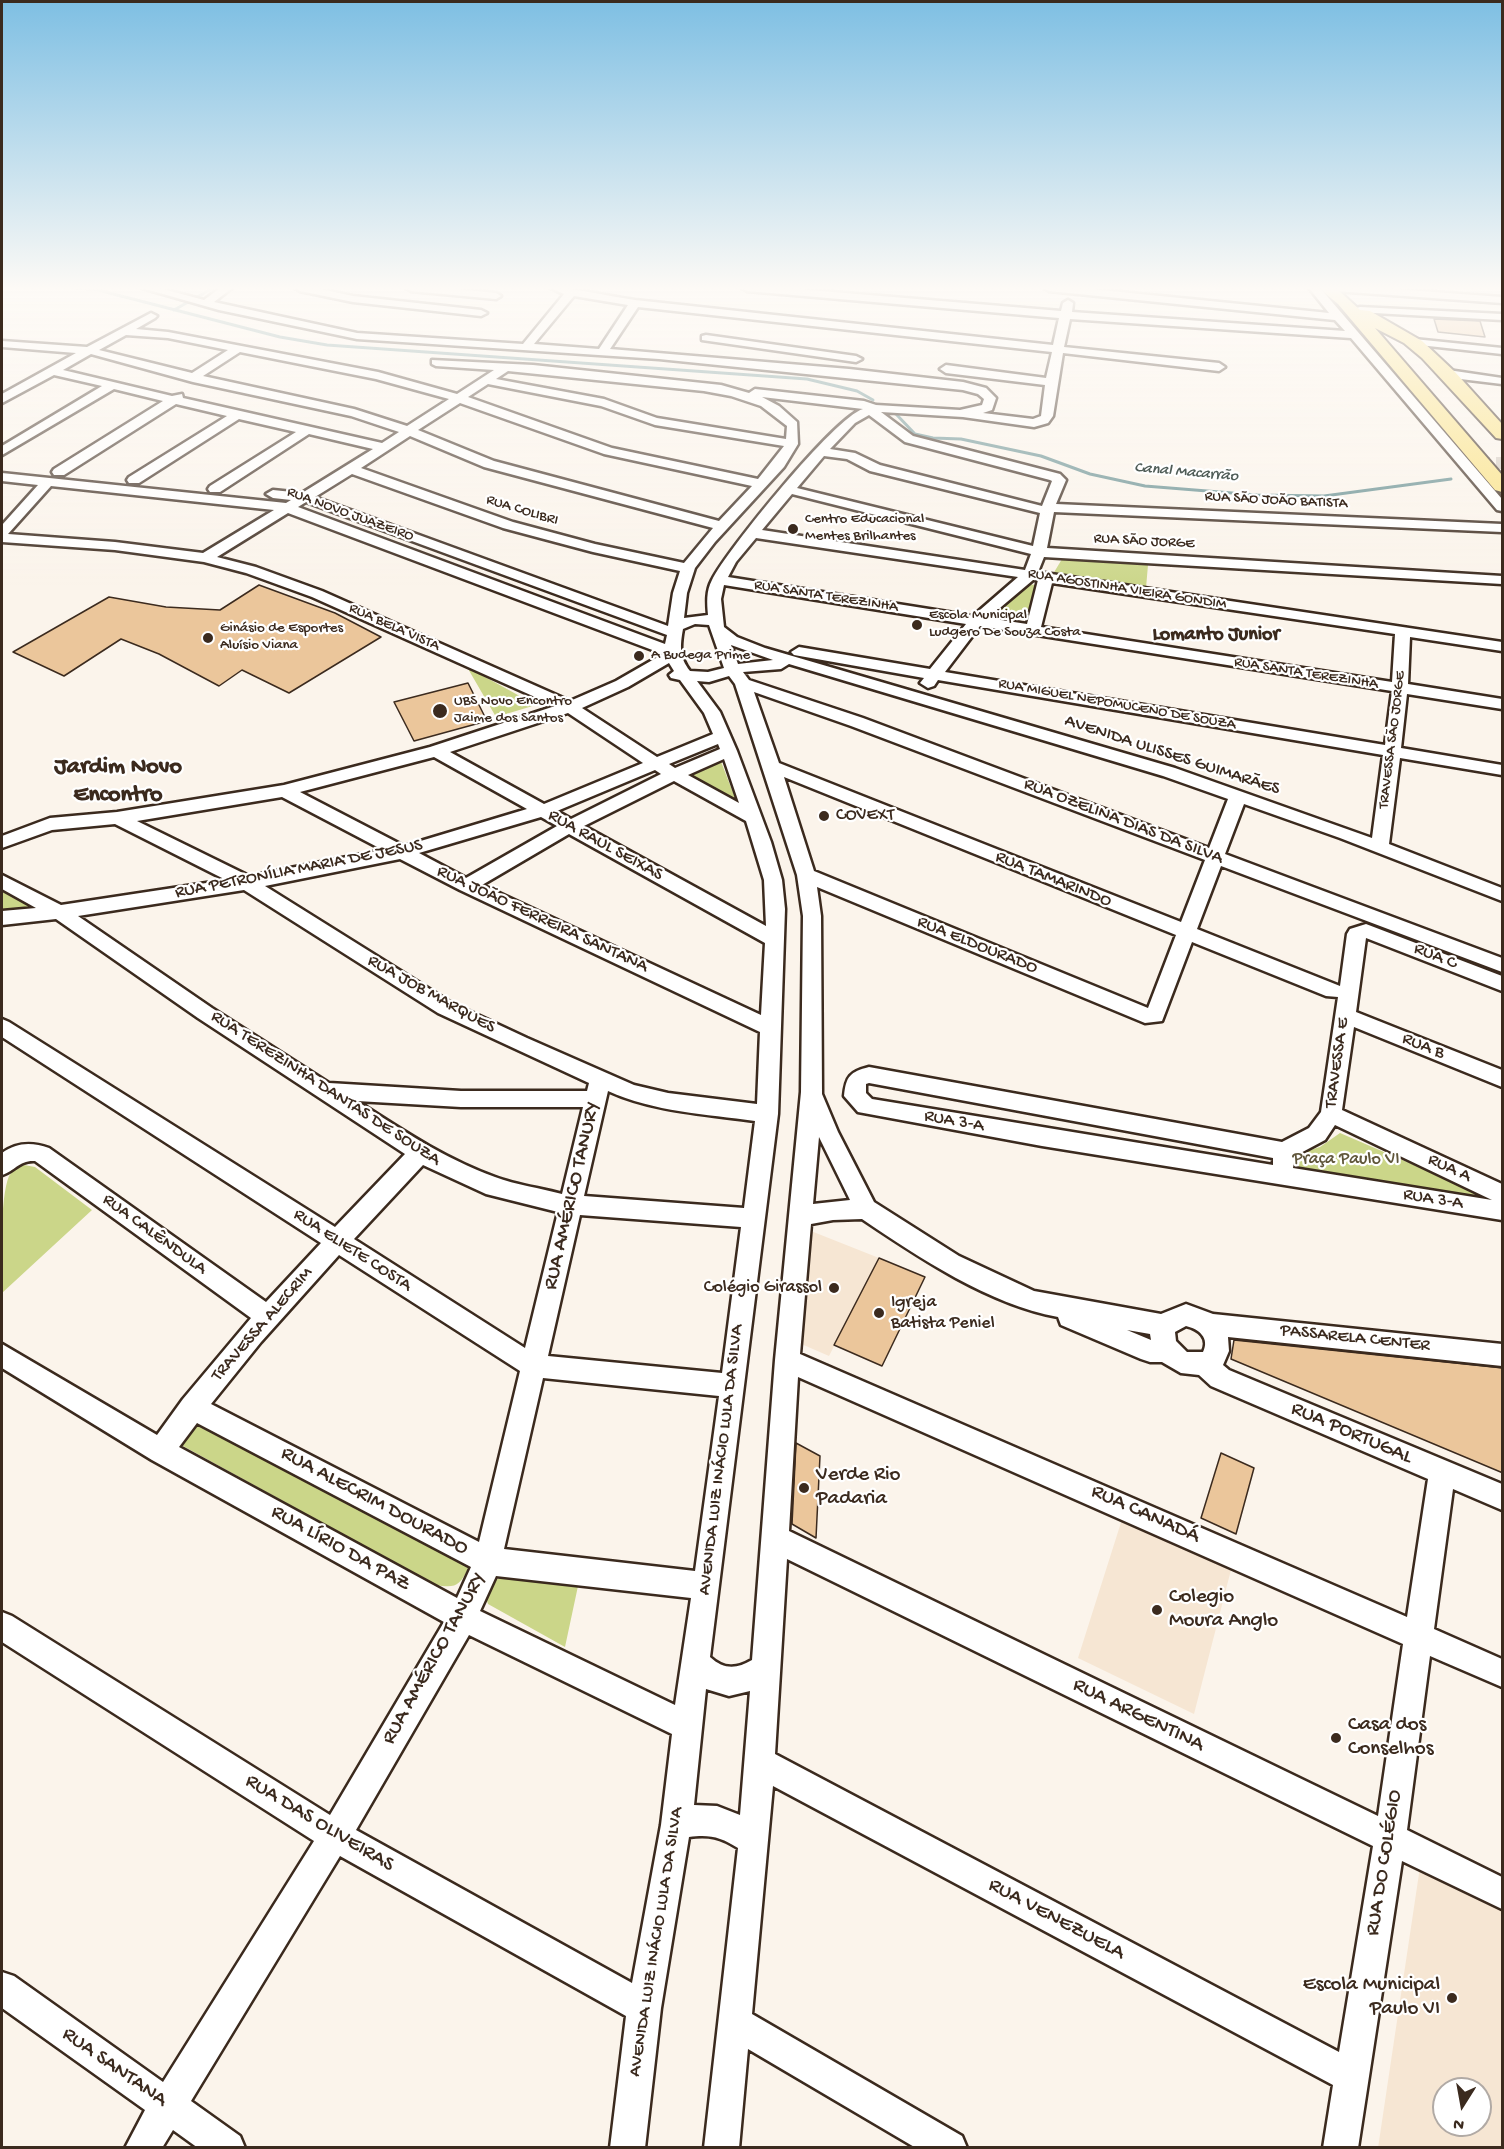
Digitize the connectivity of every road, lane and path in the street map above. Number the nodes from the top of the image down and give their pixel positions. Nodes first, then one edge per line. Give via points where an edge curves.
1 (23, 388) edge
2 (107, 388) edge
3 (125, 388) edge
4 (194, 388) edge
5 (240, 388) edge
6 (422, 388) edge
7 (478, 388) edge
8 (527, 388) edge
9 (709, 388) edge
10 (710, 388) edge
11 (972, 388) edge
12 (1050, 388) edge
13 (1404, 388) edge
14 (1417, 388) edge
15 (1461, 388) edge
16 (2, 399) edge
17 (461, 399) junction
18 (172, 400) junction
19 (875, 409) junction
20 (960, 414) junction
21 (237, 416) junction
22 (306, 431) junction
23 (409, 431) junction
24 (1503, 434) edge
25 (792, 444) junction
26 (384, 447) junction
27 (2, 451) edge
28 (821, 452) junction
29 (2, 466) edge
30 (351, 469) junction
31 (59, 472) junction
32 (2, 477) edge
33 (134, 480) junction
34 (48, 482) junction
35 (762, 484) junction
36 (1503, 486) edge
37 (215, 489) junction
38 (791, 490) junction
39 (303, 497) junction
40 (285, 507) junction
41 (1503, 507) edge
42 (1047, 509) junction
43 (722, 526) junction
44 (1503, 528) edge
45 (752, 533) junction
46 (2, 536) edge
47 (1039, 552) junction
48 (205, 558) junction
49 (688, 568) junction
50 (1030, 575) junction
51 (1158, 576) junction
52 (1046, 577) junction
53 (719, 580) junction
54 (1503, 580) edge
55 (976, 621) junction
56 (716, 625) junction
57 (1033, 630) junction
58 (1403, 632) junction
59 (732, 640) junction
60 (674, 642) junction
61 (1503, 646) edge
62 (824, 671) junction
63 (684, 675) junction
64 (935, 675) junction
65 (737, 676) junction
66 (622, 684) junction
67 (1400, 689) junction
68 (918, 698) junction
69 (1503, 704) edge
70 (570, 707) junction
71 (726, 744) junction
72 (436, 751) junction
73 (1392, 751) junction
74 (656, 764) junction
75 (772, 766) junction
76 (674, 773) junction
77 (1502, 774) edge
78 (284, 791) junction
79 (1238, 796) junction
80 (542, 811) junction
81 (117, 818) junction
82 (753, 818) junction
83 (50, 824) junction
84 (570, 826) junction
85 (2, 829) edge
86 (2, 842) edge
87 (1380, 847) junction
88 (403, 852) junction
89 (1216, 858) junction
90 (806, 875) junction
91 (2, 881) edge
92 (247, 883) junction
93 (467, 886) junction
94 (1503, 895) edge
95 (59, 912) junction
96 (2, 918) edge
97 (1366, 931) joint
98 (1187, 934) junction
99 (775, 940) junction
100 (1503, 965) edge
101 (1503, 984) edge
102 (1334, 991) dead end
103 (1344, 1016) junction
104 (2, 1027) edge
105 (770, 1028) junction
106 (1503, 1079) edge
107 (598, 1089) junction
108 (327, 1091) junction
109 (812, 1092) junction
110 (767, 1114) junction
111 (1331, 1114) junction
112 (1284, 1150) junction
113 (420, 1153) junction
114 (2, 1166) edge
115 (1285, 1177) junction
116 (1503, 1194) edge
117 (570, 1205) junction
118 (866, 1209) junction
119 (1503, 1211) edge
120 (801, 1216) junction
121 (753, 1218) junction
122 (337, 1241) junction
123 (1031, 1301) junction
124 (267, 1317) junction
125 (1207, 1324) junction
126 (1165, 1326) junction
127 (1168, 1351) junction
128 (2, 1355) edge
129 (1503, 1355) edge
130 (787, 1360) junction
131 (1204, 1364) junction
132 (533, 1366) junction
133 (732, 1386) junction
134 (192, 1407) junction
135 (161, 1451) junction
136 (1442, 1472) junction
137 (1503, 1497) edge
138 (774, 1538) junction
139 (488, 1561) junction
140 (707, 1586) junction
141 (463, 1617) junction
142 (2, 1626) edge
143 (1418, 1637) junction
144 (694, 1663) junction
145 (766, 1668) junction
146 (1503, 1673) edge
147 (687, 1726) junction
148 (759, 1762) junction
149 (676, 1825) junction
150 (335, 1836) junction
151 (1389, 1839) junction
152 (754, 1841) junction
153 (1503, 1893) edge
154 (2, 1989) edge
155 (644, 2008) junction
156 (734, 2022) junction
157 (1352, 2077) junction
158 (167, 2106) junction
159 (142, 2148) edge
160 (228, 2148) edge
161 (627, 2148) edge
162 (721, 2148) edge
163 (950, 2148) edge
164 (1340, 2148) edge

1 - 16 street
2 - 27 street
3 - 18 street
4 - 18 street
5 - 23 street via 354,413
6 - 17 street
7 - 17 street
8 - 25 street via 604,403 655,420
9 - 25 street via 750,396 783,413 793,425
10 - 19 street via 848,402
11 - 20 street via 990,398 990,404 986,409
12 - 20 street via 1047,416 1039,423
13 - 41 street via 1472,463
14 - 36 highway
15 - 24 highway
17 - 23 street
17 - 35 street via 609,451
18 - 21 street
18 - 31 street
19 - 20 street
19 - 28 street via 851,420
19 - 42 street via 909,439 1055,477 1058,482
21 - 22 street
21 - 33 street
22 - 26 street
22 - 37 street
23 - 26 street
23 - 43 street via 489,464
25 - 35 street
26 - 30 street
28 - 38 street
28 - 42 street, RUA SÃO JOÃO BATISTA via 850,456 900,475
29 - 31 street, RUA NOVO JUAZEIRO
30 - 39 street
30 - 49 street, RUA COLIBRI via 508,525
31 - 33 street, RUA NOVO JUAZEIRO
32 - 34 street, RUA NOVO JUAZEIRO
33 - 37 street, RUA NOVO JUAZEIRO
34 - 40 street, RUA NOVO JUAZEIRO
34 - 46 street
35 - 43 street
37 - 39 street, RUA NOVO JUAZEIRO
38 - 45 street
38 - 47 street, RUA SÃO JORGE
39 - 40 street
39 - 60 street, RUA NOVO JUAZEIRO
40 - 48 street
40 - 60 street, RUA NOVO JUAZEIRO
42 - 44 street, RUA SÃO JOÃO BATISTA
42 - 47 street
43 - 49 street
45 - 50 street, RUA AGOSTINHA VIEIRA GONDIM
45 - 53 street
46 - 48 street, RUA BELA VISTA
47 - 50 street
47 - 51 street, RUA SÃO JORGE
48 - 70 street, RUA BELA VISTA via 318,594
49 - 60 street via 680,593
50 - 52 street, RUA AGOSTINHA VIEIRA GONDIM
50 - 55 street
51 - 52 street, RUA AGOSTINHA VIEIRA GONDIM
51 - 54 street, RUA SÃO JORGE
51 - 58 street, RUA AGOSTINHA VIEIRA GONDIM
52 - 57 street
53 - 55 street, RUA SANTA TEREZINHA
53 - 56 street via 714,599
55 - 57 street, RUA SANTA TEREZINHA
55 - 64 street
56 - 59 street
56 - 60 street via 696,619 686,621
56 - 65 street
57 - 67 street, RUA SANTA TEREZINHA
58 - 61 street, RUA AGOSTINHA VIEIRA GONDIM
58 - 67 street, TRAVESSA SÃO JORGE
59 - 62 street
59 - 64 street, RUA MIGUEL NEPOMUCENO DE SOUZA
60 - 63 street, AVENIDA LUIZ INÁCIO LULA DA SILVA
60 - 66 street
62 - 65 street via 772,663
62 - 68 street, AVENIDA ULISSES GUIMARÃES
63 - 65 street
63 - 66 street via 662,675
63 - 71 street, AVENIDA LUIZ INÁCIO LULA DA SILVA via 712,712
64 - 68 street
64 - 73 street, RUA MIGUEL NEPOMUCENO DE SOUZA
65 - 75 street
65 - 89 street, RUA OZELINA DIAS DA SILVA
66 - 70 street
67 - 69 street, RUA SANTA TEREZINHA
67 - 73 street, TRAVESSA SÃO JORGE
68 - 79 street, AVENIDA ULISSES GUIMARÃES
70 - 72 street
70 - 74 street, RUA BELA VISTA
71 - 74 street, RUA PETRONÍLIA MARIA DE JESUS
71 - 76 street
71 - 82 street, AVENIDA LUIZ INÁCIO LULA DA SILVA
72 - 78 street
72 - 80 street, RUA RAUL SEIXAS
73 - 77 street, RUA MIGUEL NEPOMUCENO DE SOUZA
73 - 87 street, TRAVESSA SÃO JORGE
74 - 76 street, RUA BELA VISTA
74 - 80 street, RUA PETRONÍLIA MARIA DE JESUS
75 - 90 street
75 - 98 street, RUA TAMARINDO
76 - 82 street, RUA BELA VISTA
76 - 84 street
78 - 81 street
78 - 88 street, RUA JOÃO FERREIRA SANTANA
79 - 87 street, AVENIDA ULISSES GUIMARÃES
79 - 89 street
80 - 84 street, RUA RAUL SEIXAS
80 - 88 street, RUA PETRONÍLIA MARIA DE JESUS
81 - 83 street
81 - 92 street, RUA JOB MARQUES
82 - 99 street, AVENIDA LUIZ INÁCIO LULA DA SILVA via 773,880
83 - 85 street
83 - 86 street
84 - 93 street
84 - 99 street, RUA RAUL SEIXAS
87 - 94 street, AVENIDA ULISSES GUIMARÃES
88 - 92 street, RUA PETRONÍLIA MARIA DE JESUS
88 - 93 street, RUA JOÃO FERREIRA SANTANA
89 - 98 street
89 - 100 street, RUA OZELINA DIAS DA SILVA
90 - 98 street, RUA ELDOURADO via 1149,1016 1156,1014
90 - 109 street via 812,916
91 - 95 street, RUA TEREZINHA DANTAS DE SOUZA
92 - 95 street, RUA PETRONÍLIA MARIA DE JESUS
92 - 107 street, RUA JOB MARQUES via 445,1008
93 - 105 street, RUA JOÃO FERREIRA SANTANA
95 - 96 street, RUA PETRONÍLIA MARIA DE JESUS
95 - 108 street, RUA TEREZINHA DANTAS DE SOUZA
97 - 101 street, RUA C
97 - 103 street, TRAVESSA E via 1356,935
98 - 102 street, RUA TAMARINDO
99 - 105 street, AVENIDA LUIZ INÁCIO LULA DA SILVA
103 - 106 street, RUA B
103 - 111 street, TRAVESSA E
104 - 122 street, RUA ELIETE COSTA
105 - 110 street, AVENIDA LUIZ INÁCIO LULA DA SILVA
107 - 108 street via 461,1099
107 - 110 street, RUA JOB MARQUES
107 - 117 street, RUA AMÉRICO TANURY
108 - 113 street, RUA TEREZINHA DANTAS DE SOUZA
109 - 118 street via 826,1132
109 - 120 street
110 - 121 street, AVENIDA LUIZ INÁCIO LULA DA SILVA
111 - 112 street, TRAVESSA E via 1317,1134
111 - 116 street, RUA A
112 - 115 street
112 - 115 street, RUA 3-A via 869,1076 859,1078 854,1087 855,1096 866,1106
113 - 117 street, RUA TEREZINHA DANTAS DE SOUZA via 494,1187
113 - 122 street, TRAVESSA ALECRIM
114 - 124 street, RUA CALÊNDULA via 20,1153 41,1154
115 - 119 street, RUA 3-A
117 - 121 street, RUA TEREZINHA DANTAS DE SOUZA
117 - 132 street, RUA AMÉRICO TANURY
118 - 120 street
118 - 123 street via 951,1263
120 - 130 street
121 - 133 street, AVENIDA LUIZ INÁCIO LULA DA SILVA
122 - 124 street, TRAVESSA ALECRIM
122 - 132 street, RUA ELIETE COSTA
123 - 126 street
123 - 127 street via 1150,1351
124 - 134 street, TRAVESSA ALECRIM
125 - 126 street via 1186,1315 1175,1316
125 - 129 street, PASSARELA CENTER
125 - 131 street via 1218,1345 1216,1355
126 - 127 street via 1163,1343
127 - 131 street via 1183,1363
128 - 135 street, RUA LÍRIO DA PAZ
130 - 138 street
130 - 143 street, RUA CANADÁ
131 - 136 street, RUA PORTUGAL via 1220,1378
132 - 133 street, RUA ELIETE COSTA
132 - 139 street, RUA AMÉRICO TANURY
133 - 140 street, AVENIDA LUIZ INÁCIO LULA DA SILVA
134 - 135 street, TRAVESSA ALECRIM
134 - 139 street, RUA ALECRIM DOURADO
135 - 141 street, RUA LÍRIO DA PAZ
136 - 137 street, RUA PORTUGAL
136 - 143 street, RUA DO COLÉGIO
138 - 145 street
138 - 151 street, RUA ARGENTINA
139 - 140 street, RUA ALECRIM DOURADO
139 - 141 street, RUA AMÉRICO TANURY
140 - 144 street, AVENIDA LUIZ INÁCIO LULA DA SILVA
141 - 147 street, RUA LÍRIO DA PAZ
141 - 150 street, RUA AMÉRICO TANURY
142 - 150 street, RUA DAS OLIVEIRAS
143 - 146 street, RUA CANADÁ
143 - 151 street, RUA DO COLÉGIO
144 - 145 street via 715,1680 729,1683 748,1680
144 - 147 street, AVENIDA LUIZ INÁCIO LULA DA SILVA
145 - 148 street
147 - 149 street, AVENIDA LUIZ INÁCIO LULA DA SILVA
148 - 152 street
148 - 157 street, RUA VENEZUELA
149 - 152 street via 697,1818 717,1820
149 - 155 street, AVENIDA LUIZ INÁCIO LULA DA SILVA
150 - 155 street, RUA DAS OLIVEIRAS
150 - 158 street, RUA AMÉRICO TANURY
151 - 153 street, RUA ARGENTINA
151 - 157 street, RUA DO COLÉGIO
152 - 156 street
154 - 158 street, RUA SANTANA
155 - 161 street, AVENIDA LUIZ INÁCIO LULA DA SILVA
156 - 162 street
156 - 163 street
157 - 164 street, RUA DO COLÉGIO
158 - 159 street, RUA AMÉRICO TANURY
158 - 160 street, RUA SANTANA

